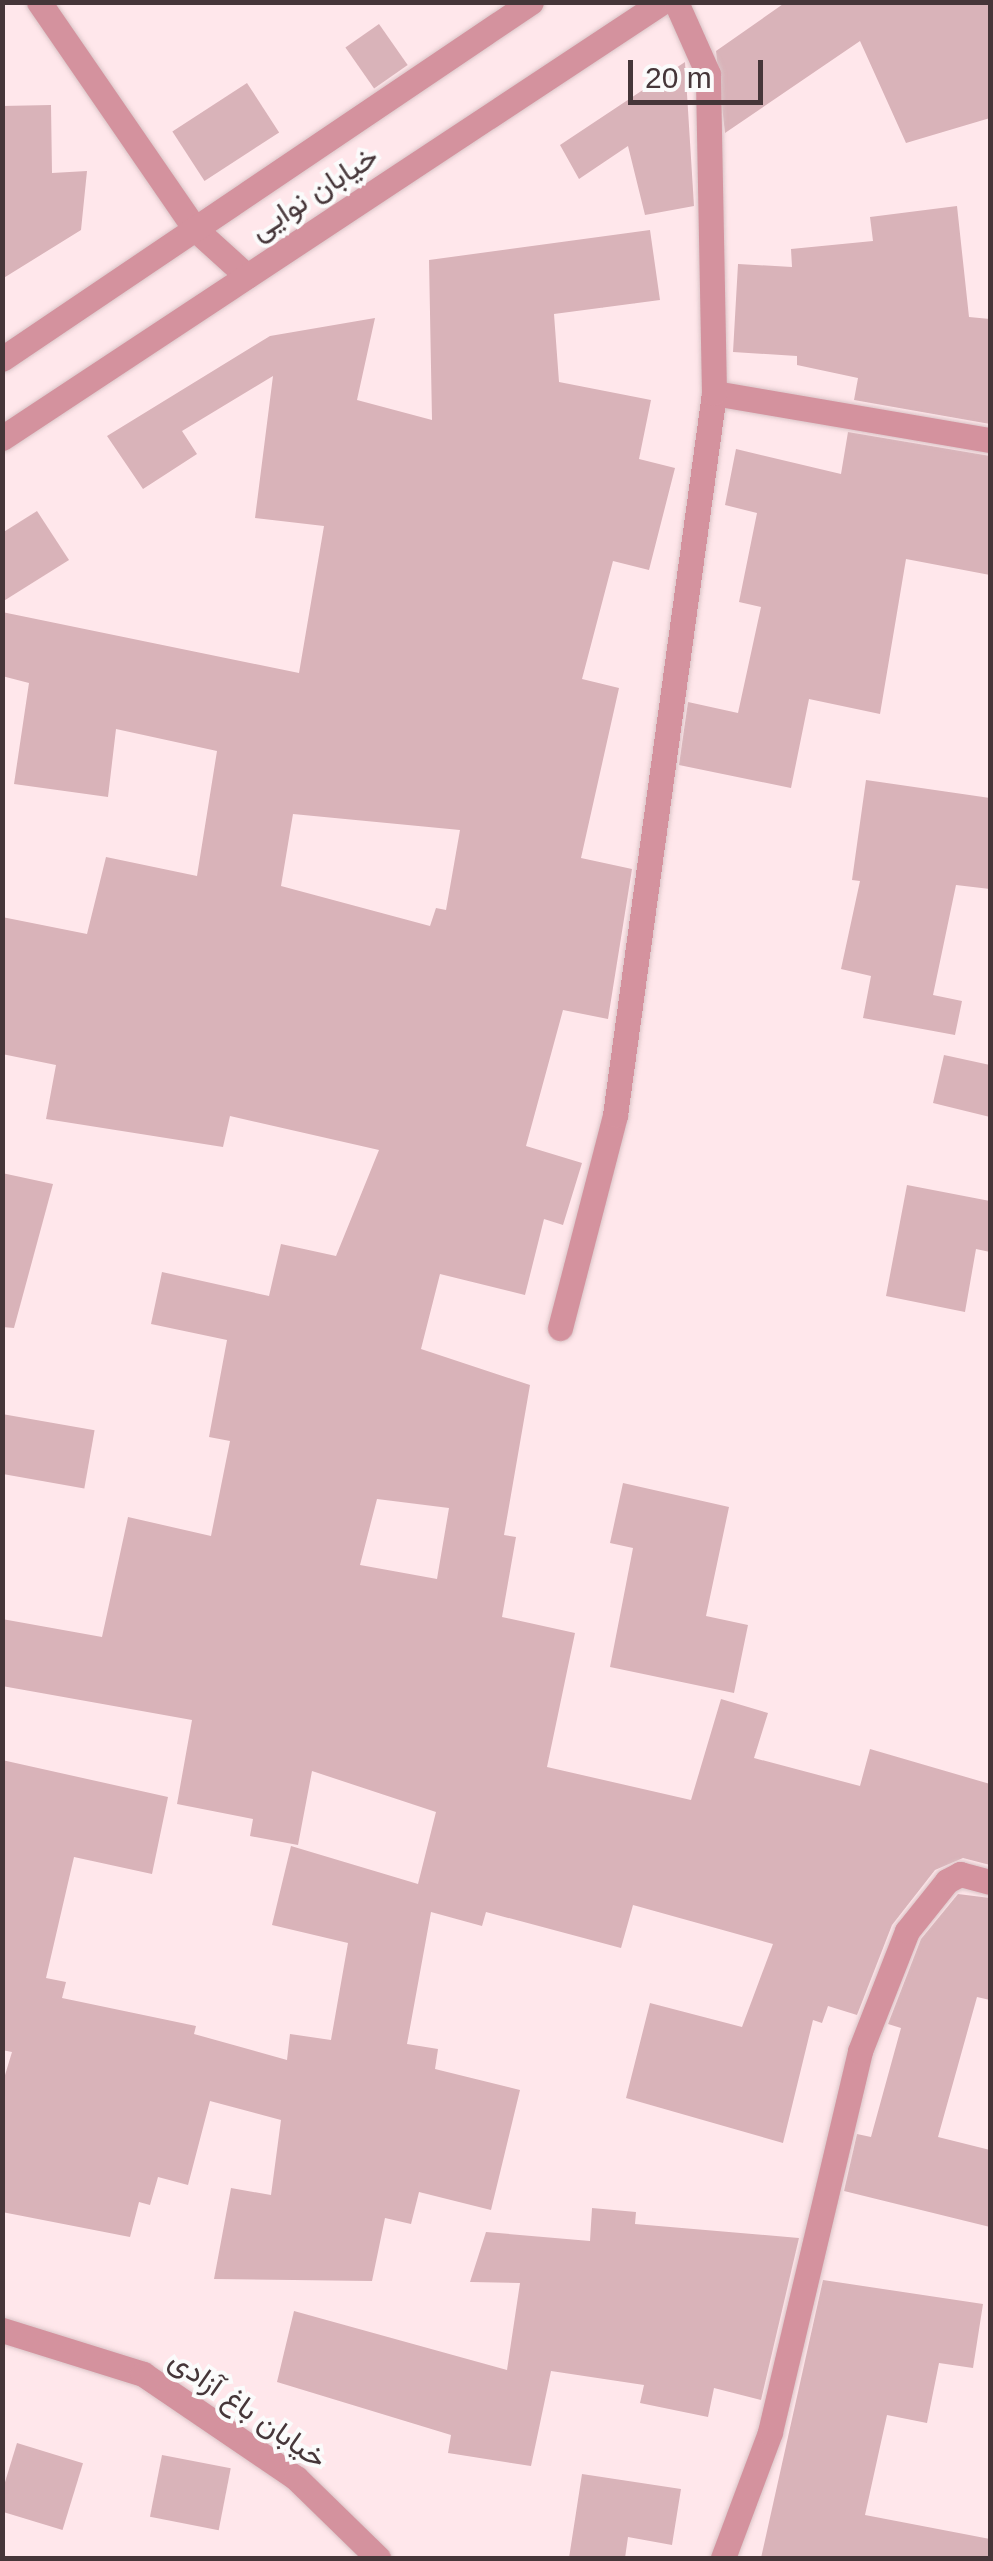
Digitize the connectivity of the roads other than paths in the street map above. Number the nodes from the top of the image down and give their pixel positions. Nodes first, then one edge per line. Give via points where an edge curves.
1 (39, 2) edge
2 (530, 2) edge
3 (662, 2) edge
4 (676, 2) edge
5 (195, 229) junction
6 (247, 276) junction
7 (2, 359) edge
8 (714, 394) junction
9 (2, 438) edge
10 (990, 440) edge
11 (560, 1328) dead end
12 (990, 1882) edge
13 (2, 2330) edge
14 (378, 2558) edge
15 (724, 2558) edge

1 - 5 street
2 - 5 street, خیابان نوایی
3 - 6 street, خیابان نوایی
4 - 8 street via 708,74
5 - 6 street
5 - 7 street, خیابان نوایی
6 - 9 street, خیابان نوایی
8 - 10 street
8 - 11 street via 614,1115
12 - 15 street via 960,1874 947,1881 908,1931 874,2017 770,2432
13 - 14 street, خیابان باغ آزادی via 143,2374 296,2478

